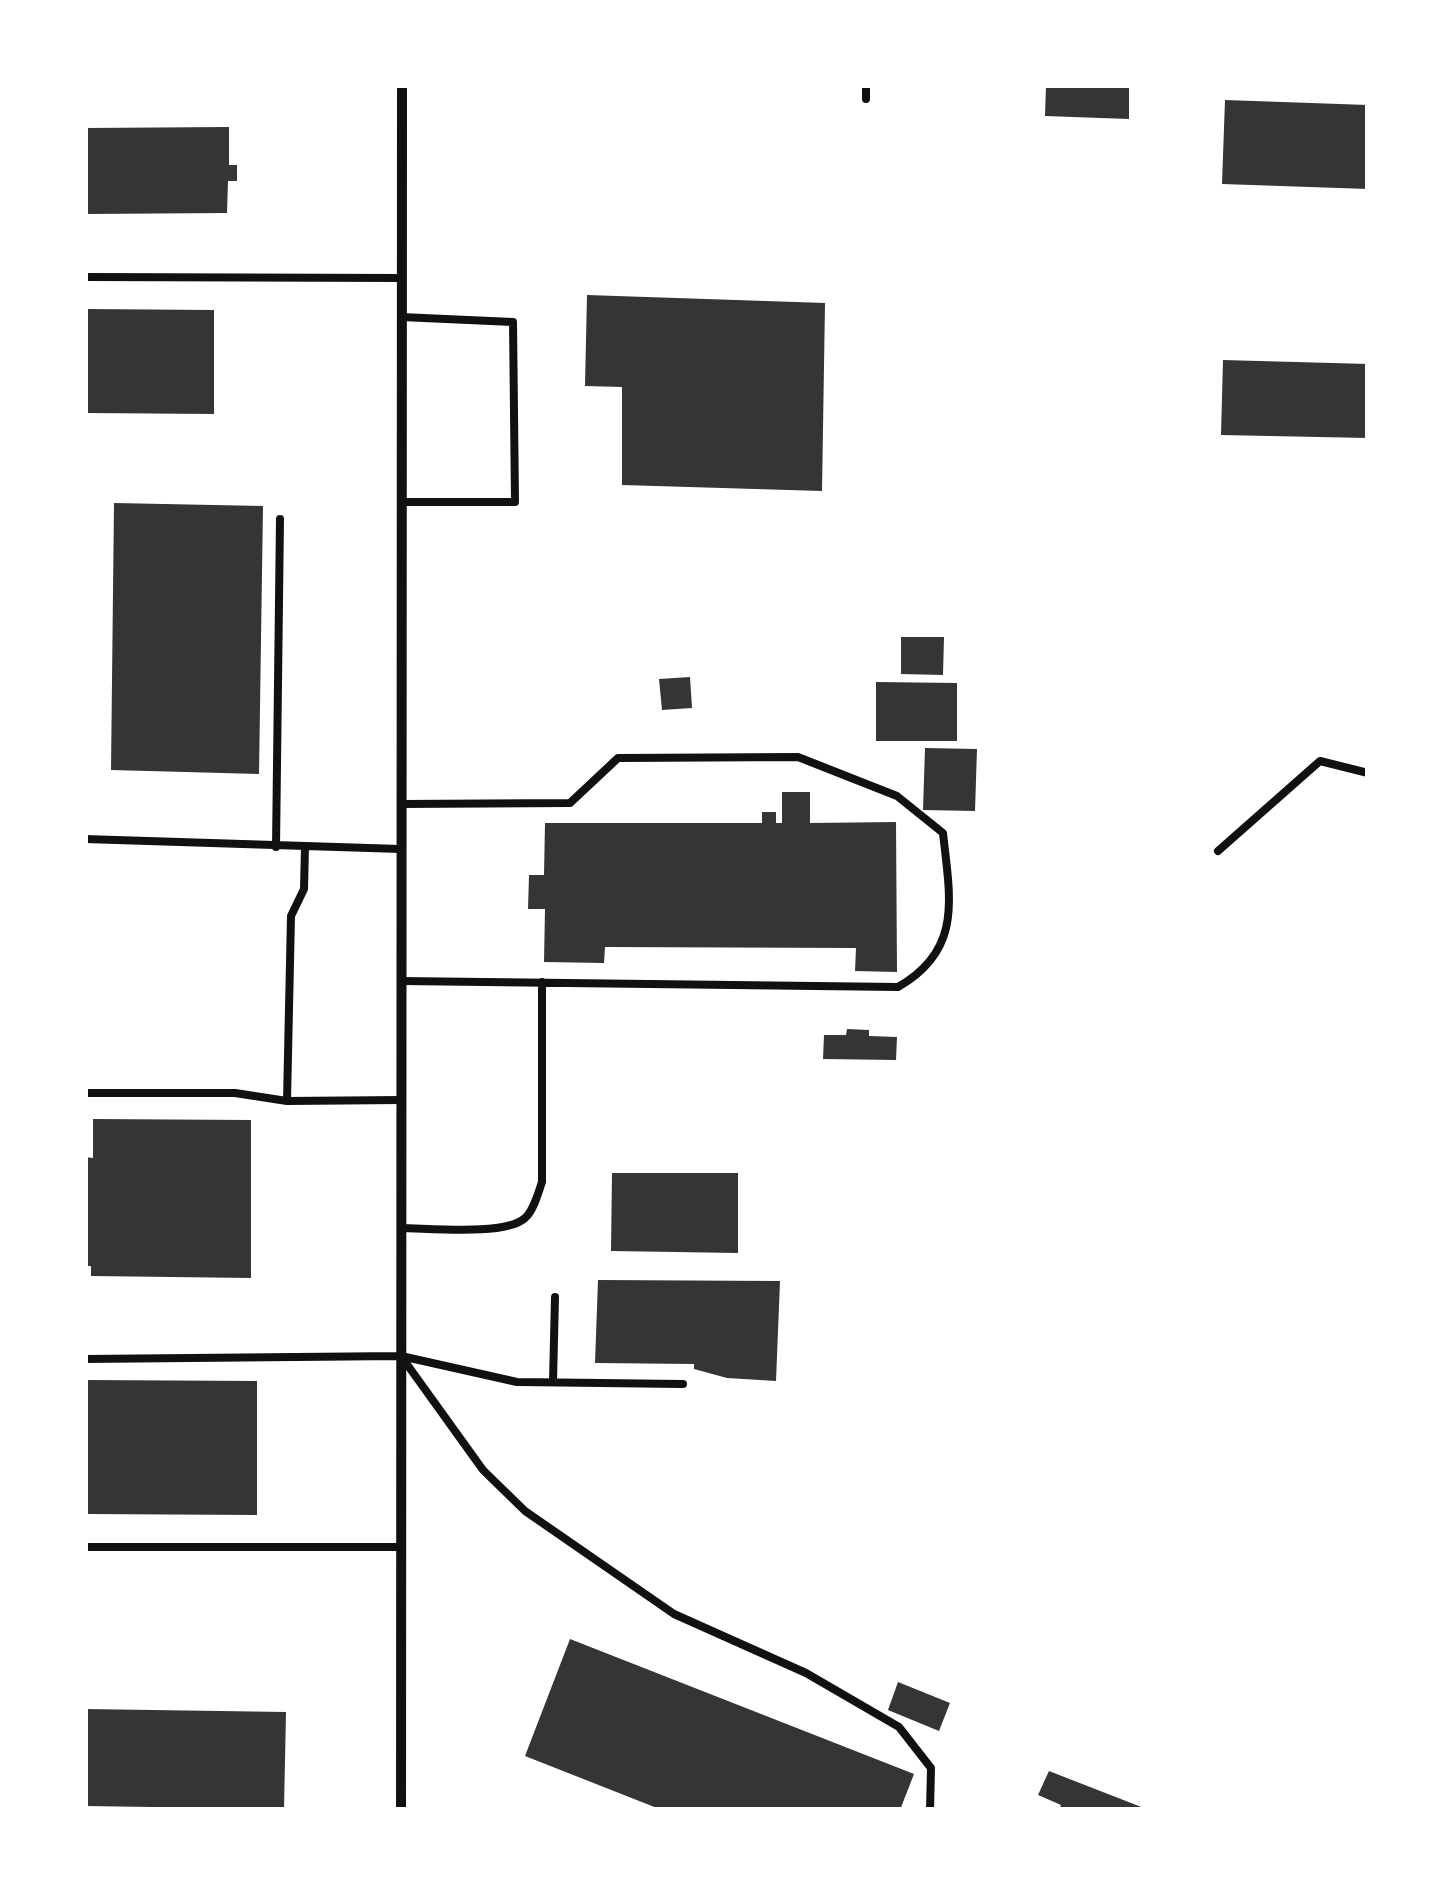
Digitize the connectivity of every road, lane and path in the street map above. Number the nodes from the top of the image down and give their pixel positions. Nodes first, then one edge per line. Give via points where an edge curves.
1 (402, 85) edge
2 (866, 85) edge
3 (866, 99) dead end
4 (85, 277) edge
5 (401, 278) junction
6 (401, 317) junction
7 (401, 502) junction
8 (280, 519) dead end
9 (1368, 773) edge
10 (401, 804) junction
11 (85, 839) edge
12 (276, 846) junction
13 (304, 847) junction
14 (400, 849) junction
15 (1218, 850) dead end
16 (401, 981) junction
17 (542, 982) junction
18 (85, 1092) edge
19 (401, 1100) junction
20 (287, 1102) junction
21 (401, 1228) junction
22 (555, 1298) dead end
23 (401, 1356) junction
24 (85, 1360) edge
25 (553, 1382) junction
26 (683, 1384) dead end
27 (85, 1546) edge
28 (401, 1547) junction
29 (401, 1810) edge
30 (930, 1810) edge

1 - 5 street
2 - 3 lane
4 - 5 lane
5 - 6 street
6 - 7 street
6 - 7 lane via 513,322 515,502
7 - 10 street
8 - 12 lane
9 - 15 lane via 1320,761
10 - 14 street
10 - 17 lane via 570,803 618,758 798,757 896,796 943,832 950,920 924,972 898,987
11 - 12 lane
12 - 13 lane
13 - 14 lane
13 - 20 lane via 304,889 291,916
14 - 16 street
16 - 17 lane
16 - 19 street
17 - 21 lane via 542,1182 535,1202 525,1218 505,1227
18 - 20 lane via 235,1092
19 - 20 lane
19 - 21 street
21 - 23 street
22 - 25 lane
23 - 24 lane
23 - 25 lane via 517,1382
23 - 28 street
23 - 30 lane via 483,1470 525,1511 674,1614 806,1673 900,1727 931,1768
25 - 26 lane
27 - 28 lane
28 - 29 street

